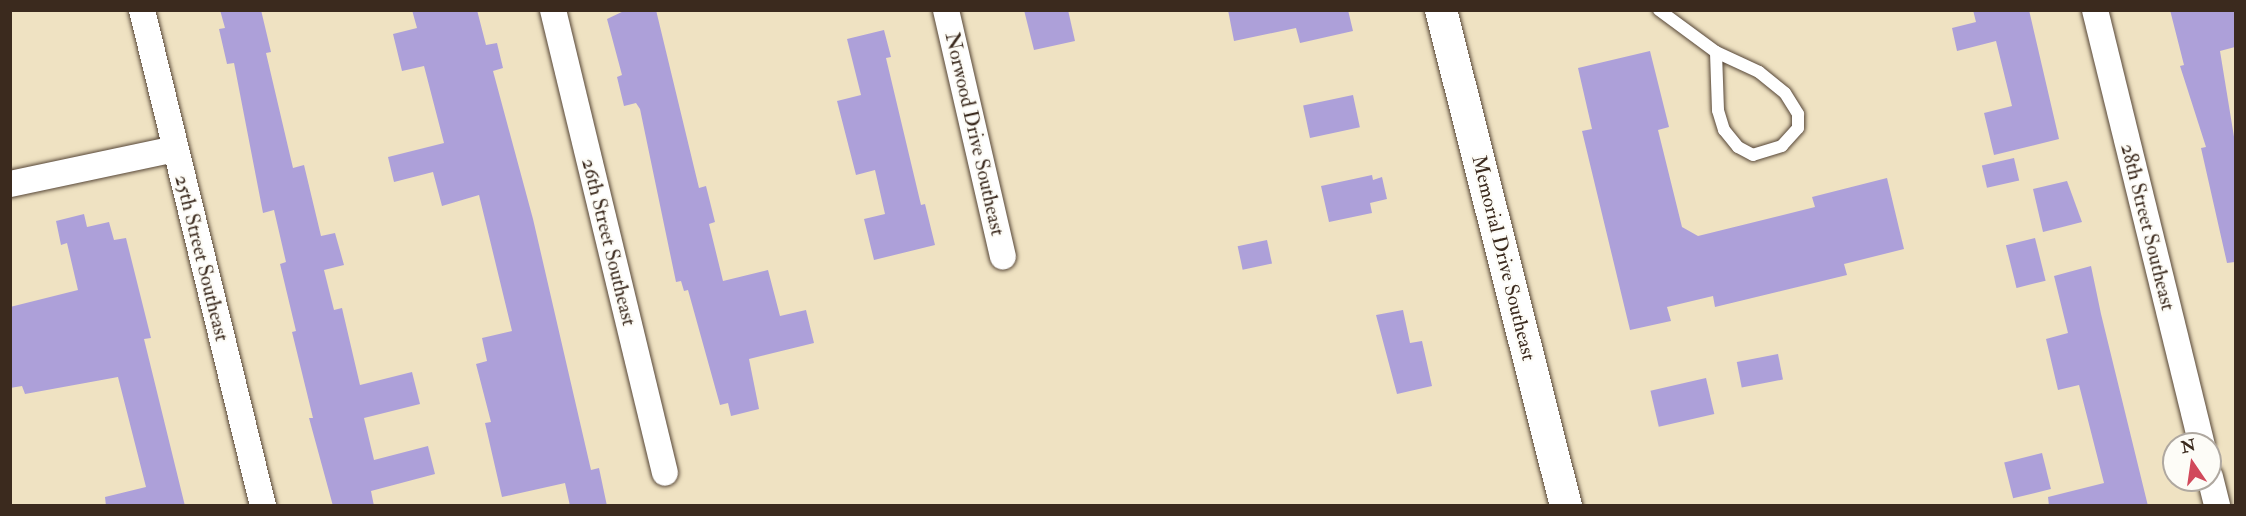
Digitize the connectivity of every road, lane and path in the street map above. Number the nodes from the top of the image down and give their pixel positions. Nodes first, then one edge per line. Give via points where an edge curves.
1 (141, 10) edge
2 (553, 10) edge
3 (946, 10) edge
4 (1659, 10) edge
5 (2095, 10) edge
6 (1442, 11) edge
7 (1716, 52) junction
8 (175, 150) junction
9 (10, 184) edge
10 (1003, 257) dead end
11 (2199, 432) edge
12 (665, 473) dead end
13 (262, 506) edge
14 (1566, 506) edge

1 - 8 street, 25th Street Southeast
2 - 12 street, 26th Street Southeast
3 - 10 street, Norwood Drive Southeast
4 - 7 lane
5 - 11 street, 28th Street Southeast
6 - 14 street, Memorial Drive Southeast
7 - 7 lane via 1759,72 1785,93 1798,114 1798,129 1782,146 1753,155 1738,147 1724,130 1718,110
8 - 9 street
8 - 13 street, 25th Street Southeast

